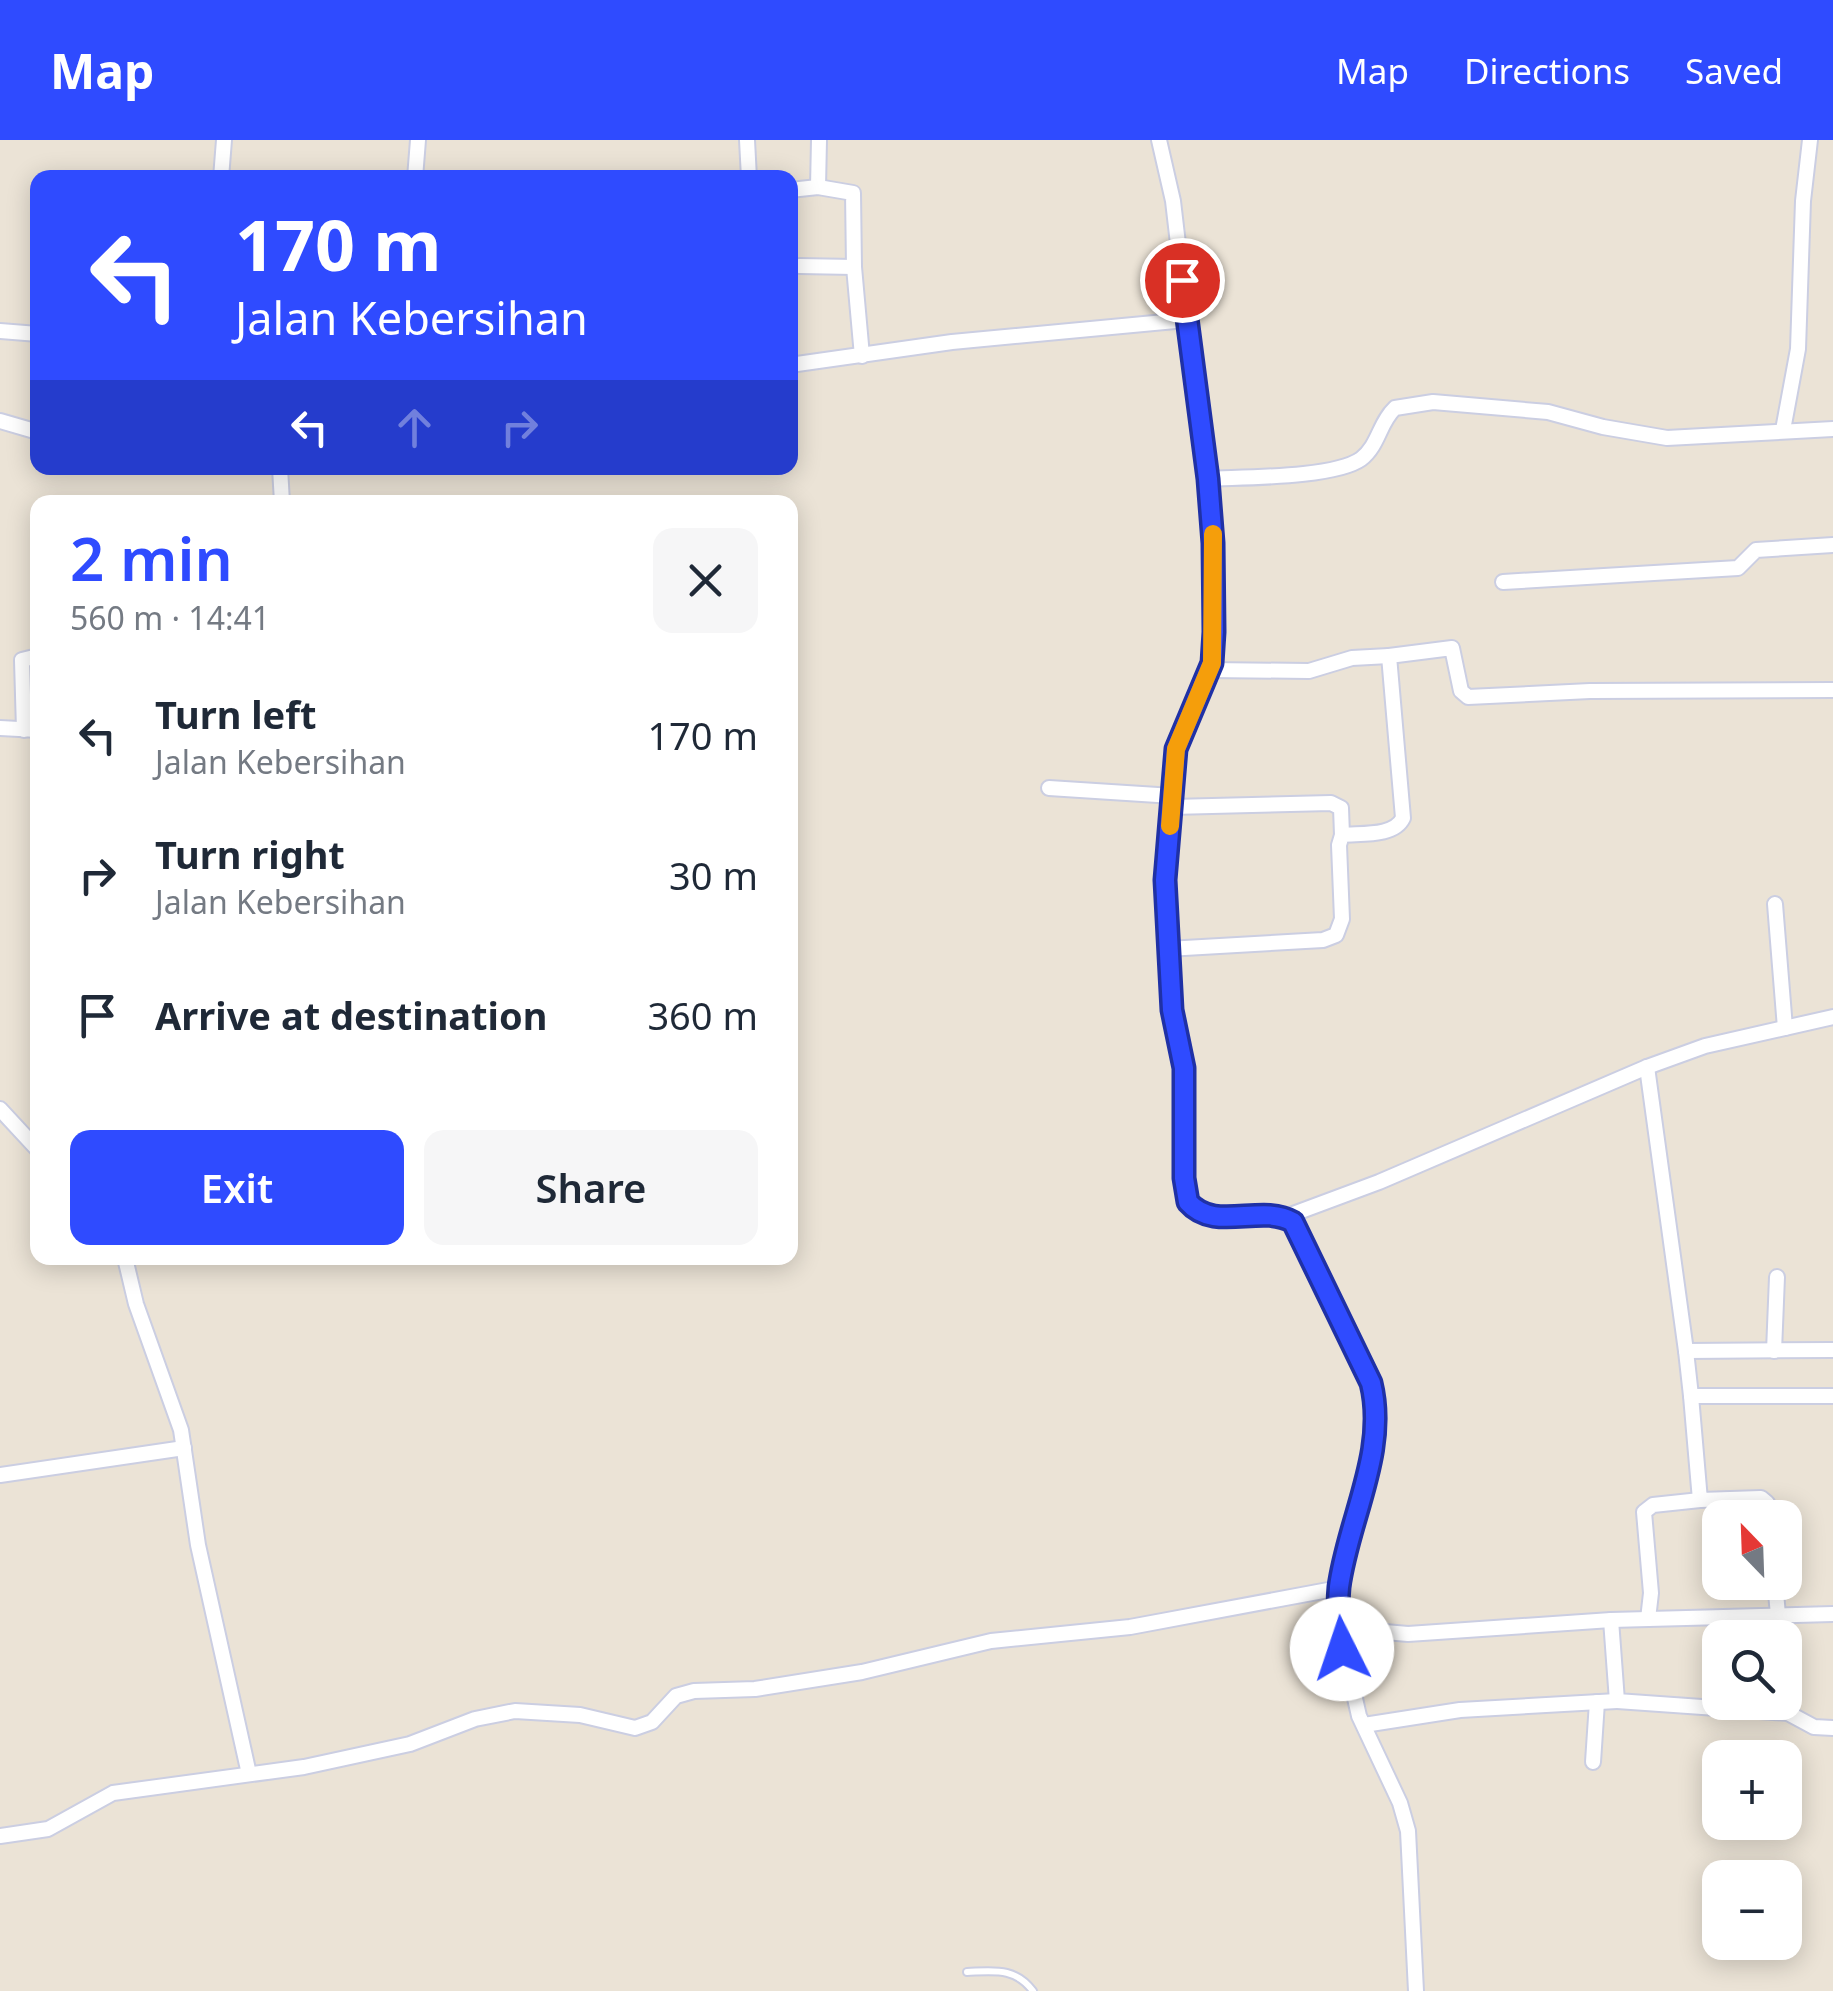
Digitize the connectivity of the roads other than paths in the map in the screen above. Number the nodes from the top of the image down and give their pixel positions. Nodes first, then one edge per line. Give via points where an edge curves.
1 (224, 140) edge
2 (418, 140) edge
3 (747, 140) edge
4 (819, 140) edge
5 (1159, 140) edge
6 (1810, 140) edge
7 (222, 170) edge
8 (416, 170) edge
9 (749, 170) edge
10 (818, 187) junction
11 (798, 189) edge
12 (799, 266) dead end
13 (854, 267) junction
14 (1186, 320) junction
15 (0, 330) edge
16 (30, 333) edge
17 (862, 356) junction
18 (798, 364) edge
19 (0, 422) edge
20 (1833, 429) edge
21 (30, 430) edge
22 (1783, 430) junction
23 (1208, 479) junction
24 (1833, 546) edge
25 (1503, 582) dead end
26 (1389, 656) junction
27 (30, 658) edge
28 (1209, 670) junction
29 (1833, 690) edge
30 (30, 722) edge
31 (0, 728) edge
32 (30, 730) edge
33 (1048, 788) dead end
34 (1172, 802) junction
35 (1342, 834) junction
36 (1776, 904) dead end
37 (1167, 949) junction
38 (1833, 1017) edge
39 (1784, 1028) junction
40 (1647, 1067) junction
41 (0, 1109) edge
42 (30, 1141) edge
43 (1285, 1217) junction
44 (127, 1265) edge
45 (1777, 1277) dead end
46 (1833, 1350) edge
47 (1686, 1351) junction
48 (1774, 1351) junction
49 (1691, 1396) junction
50 (1833, 1396) edge
51 (184, 1448) junction
52 (0, 1475) edge
53 (1700, 1500) junction
54 (1763, 1500) edge
55 (1339, 1588) junction
56 (1777, 1600) edge
57 (1833, 1614) edge
58 (1778, 1615) junction
59 (1648, 1619) junction
60 (1611, 1620) junction
61 (1339, 1628) junction
62 (1617, 1701) junction
63 (1596, 1702) junction
64 (1364, 1725) junction
65 (1833, 1728) edge
66 (1593, 1762) dead end
67 (249, 1774) junction
68 (0, 1836) edge
69 (967, 1972) dead end
70 (1033, 1991) edge
71 (1416, 1991) edge

1 - 7 street
2 - 8 street
3 - 9 street
4 - 10 street
5 - 14 street
6 - 22 street via 1798,349
10 - 11 street
10 - 13 street via 853,192
12 - 13 street
13 - 17 street
14 - 17 street
14 - 23 street
15 - 16 street
17 - 18 street
19 - 21 street
20 - 22 street
22 - 23 street via 1666,438 1548,412 1433,402 1395,408 1360,460 1333,470
23 - 28 street via 1214,614
24 - 25 street via 1756,550 1738,568
26 - 28 street via 1310,671
26 - 29 street via 1452,648 1468,697
26 - 35 street via 1403,818 1391,830
27 - 30 street via 22,660
28 - 34 street via 1176,749
31 - 32 street
33 - 34 street
34 - 35 street via 1338,804
34 - 37 street
35 - 37 street via 1342,919 1336,934
36 - 39 street
37 - 43 street via 1184,1068 1188,1202 1208,1216
38 - 39 street
39 - 40 street
40 - 43 street
40 - 47 street
41 - 42 street
43 - 55 street via 1300,1233 1371,1383 1376,1409
44 - 51 street
45 - 48 street
46 - 48 street
47 - 48 street
47 - 49 street
49 - 50 street
49 - 53 street
51 - 52 street
51 - 67 street via 198,1546
53 - 54 street
53 - 59 street via 1644,1512
55 - 61 street
55 - 67 street via 1130,1626 990,1641 862,1672 694,1691 676,1696 652,1722 634,1728 580,1715 515,1711 410,1744
56 - 58 street
57 - 58 street
58 - 59 street
59 - 60 street
60 - 61 street via 1408,1634
60 - 62 street
61 - 64 street
62 - 63 street
62 - 65 street via 1792,1713
63 - 64 street via 1460,1710
63 - 66 street
64 - 71 street via 1408,1830
67 - 68 street via 113,1793 48,1828
69 - 70 lane via 1017,1974

